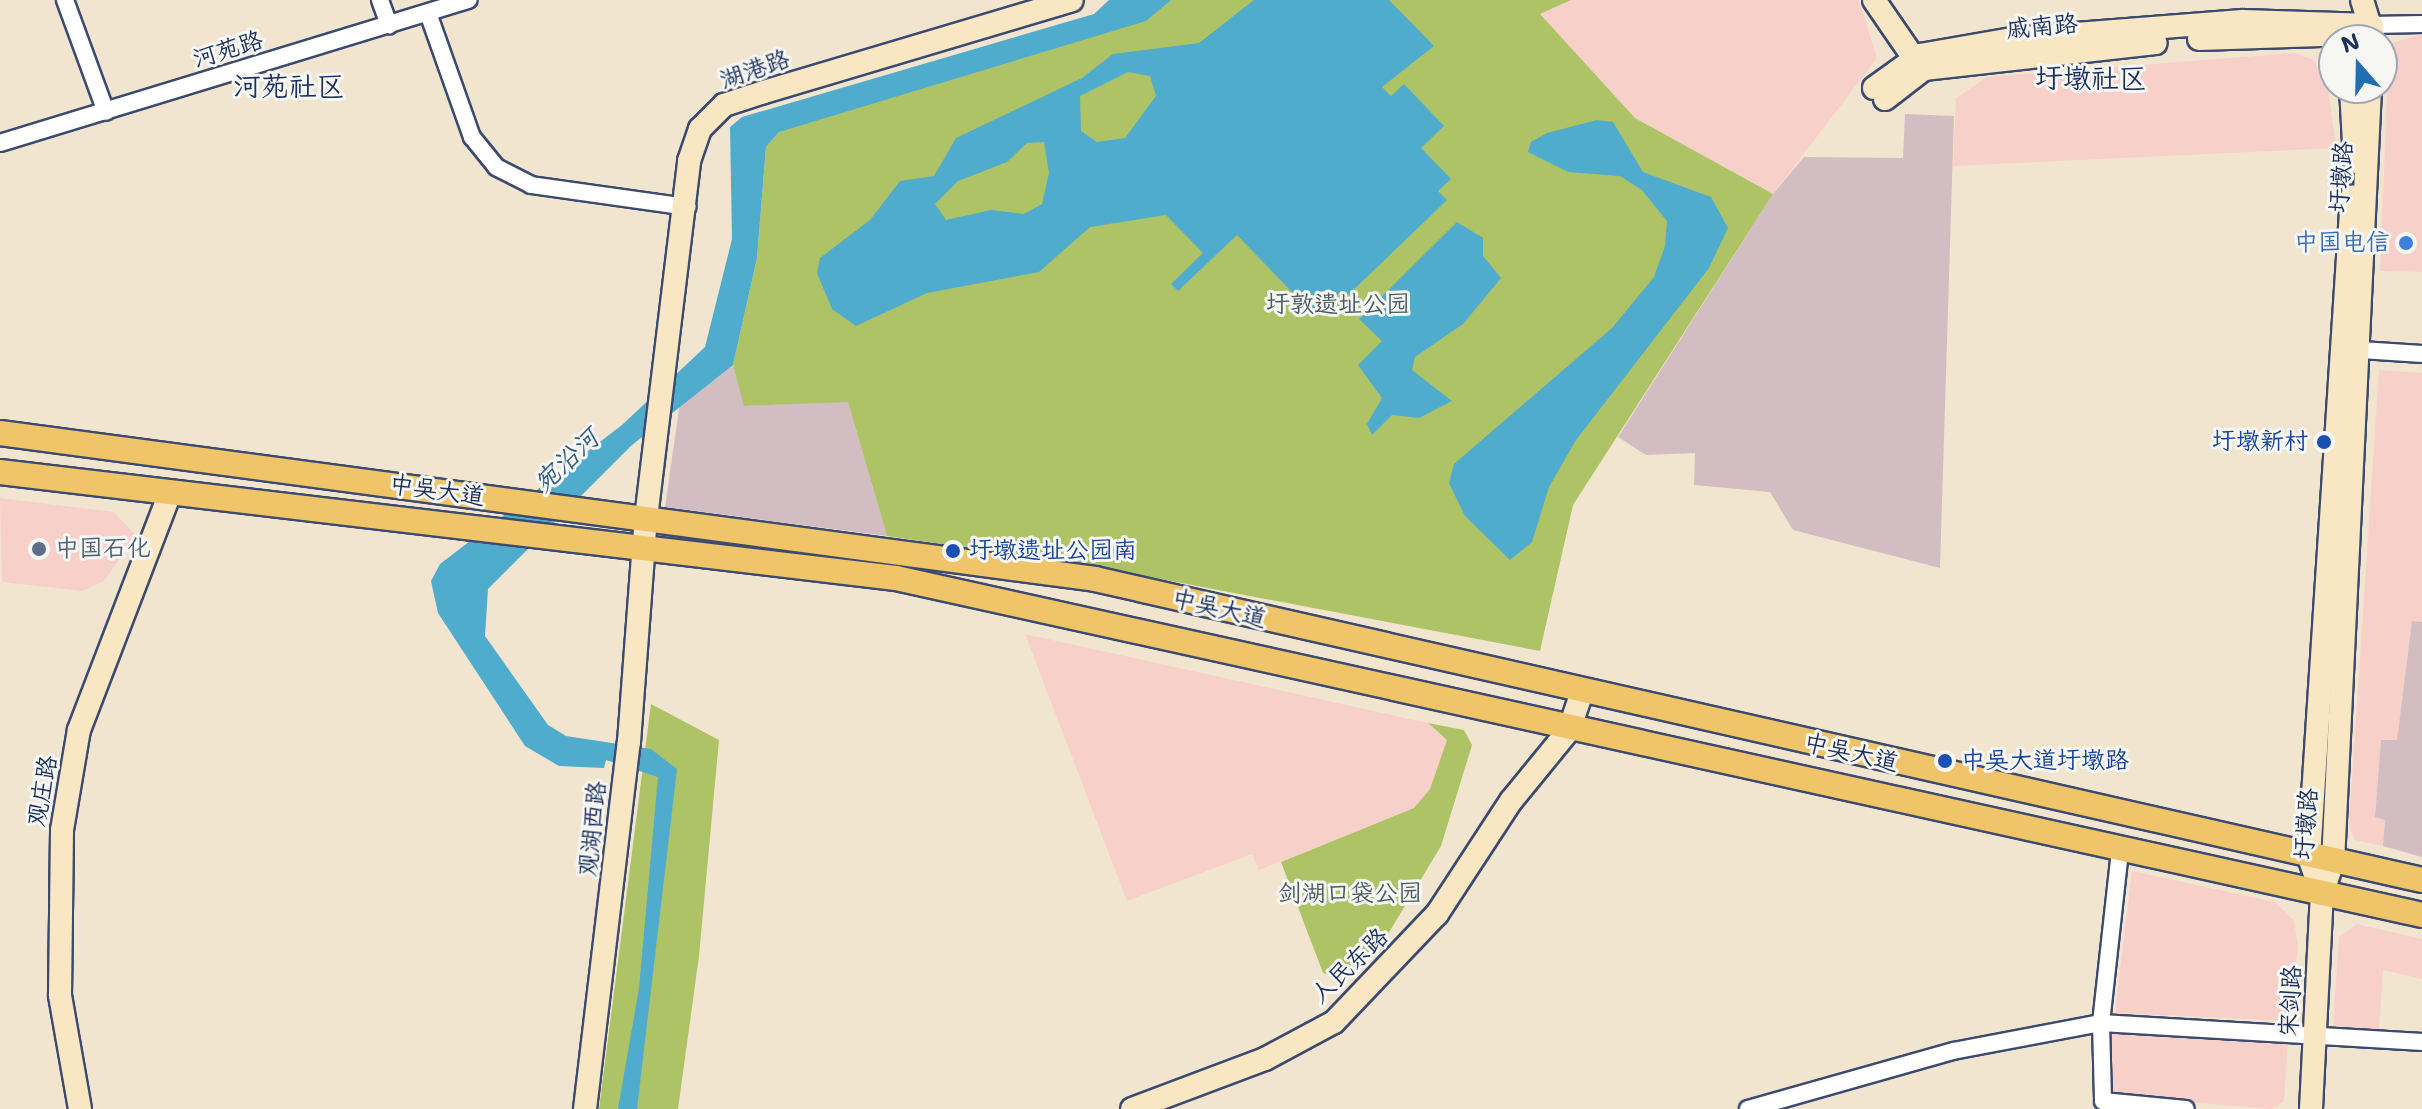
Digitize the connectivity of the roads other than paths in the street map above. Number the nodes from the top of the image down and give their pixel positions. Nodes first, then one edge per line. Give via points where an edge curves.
1 (65, 0) edge
2 (380, 0) edge
3 (469, 0) edge
4 (1072, 0) edge
5 (1874, 0) edge
6 (1889, 0) edge
7 (2276, 0) edge
8 (428, 13) junction
9 (2324, 20) edge
10 (2242, 21) junction
11 (2360, 23) edge
12 (2422, 24) edge
13 (389, 25) junction
14 (1918, 62) junction
15 (1880, 94) dead end
16 (2352, 104) edge
17 (2370, 104) edge
18 (2379, 104) edge
19 (106, 112) junction
20 (0, 143) edge
21 (2369, 160) junction
22 (687, 207) junction
23 (2347, 349) junction
24 (2422, 354) edge
25 (0, 433) edge
26 (0, 472) edge
27 (169, 495) junction
28 (646, 518) junction
29 (643, 552) junction
30 (1582, 692) junction
31 (1569, 730) junction
32 (2120, 851) junction
33 (2321, 860) junction
34 (2422, 880) edge
35 (2322, 895) junction
36 (2422, 915) edge
37 (2101, 1023) junction
38 (2315, 1031) junction
39 (2422, 1042) edge
40 (80, 1109) edge
41 (585, 1109) edge
42 (1132, 1109) edge
43 (1748, 1109) edge
44 (2186, 1109) edge
45 (2311, 1109) edge

1 - 19 street
2 - 13 street
3 - 8 street, 河苑路
4 - 22 street, 湖港路 via 724,105 697,138
5 - 14 street
6 - 14 street
7 - 10 street
8 - 13 street, 河苑路
8 - 22 street via 472,137 496,167 531,185
9 - 10 street, 戚南路
9 - 11 street, 戚南路
9 - 14 street, 戚南路 via 2214,38
10 - 14 street, 戚南路 via 2012,39
11 - 12 street, 戚南路
13 - 19 street, 河苑路
14 - 15 street, 戚南路
16 - 23 street, 圩墩路 via 2356,156
17 - 21 street, 圩墩路
18 - 21 street
19 - 20 street, 河苑路
21 - 23 street, 圩墩路
22 - 28 street, 湖港路
23 - 24 street
23 - 33 street, 圩墩路
25 - 28 main road, 中吴大道
26 - 27 main road, 中吴大道
27 - 29 main road, 中吴大道 via 456,525 532,541
27 - 40 street, 观庄路 via 79,730 61,842 60,995
28 - 29 street
28 - 30 main road, 中吴大道 via 1095,579
29 - 31 main road, 中吴大道 via 896,578
29 - 41 street, 观湖西路 via 627,753
30 - 31 street, 人民东路
30 - 33 main road, 中吴大道
31 - 32 main road, 中吴大道
31 - 42 street, 人民东路 via 1511,801 1437,914 1334,1022 1265,1059
32 - 35 main road, 中吴大道
32 - 37 street
33 - 34 main road, 中吴大道
33 - 35 street, 圩墩路
35 - 36 main road, 中吴大道
35 - 38 street, 宋剑路
37 - 38 street
37 - 43 street via 1953,1051
37 - 44 street via 2103,1101
38 - 39 street
38 - 45 street, 宋剑路

